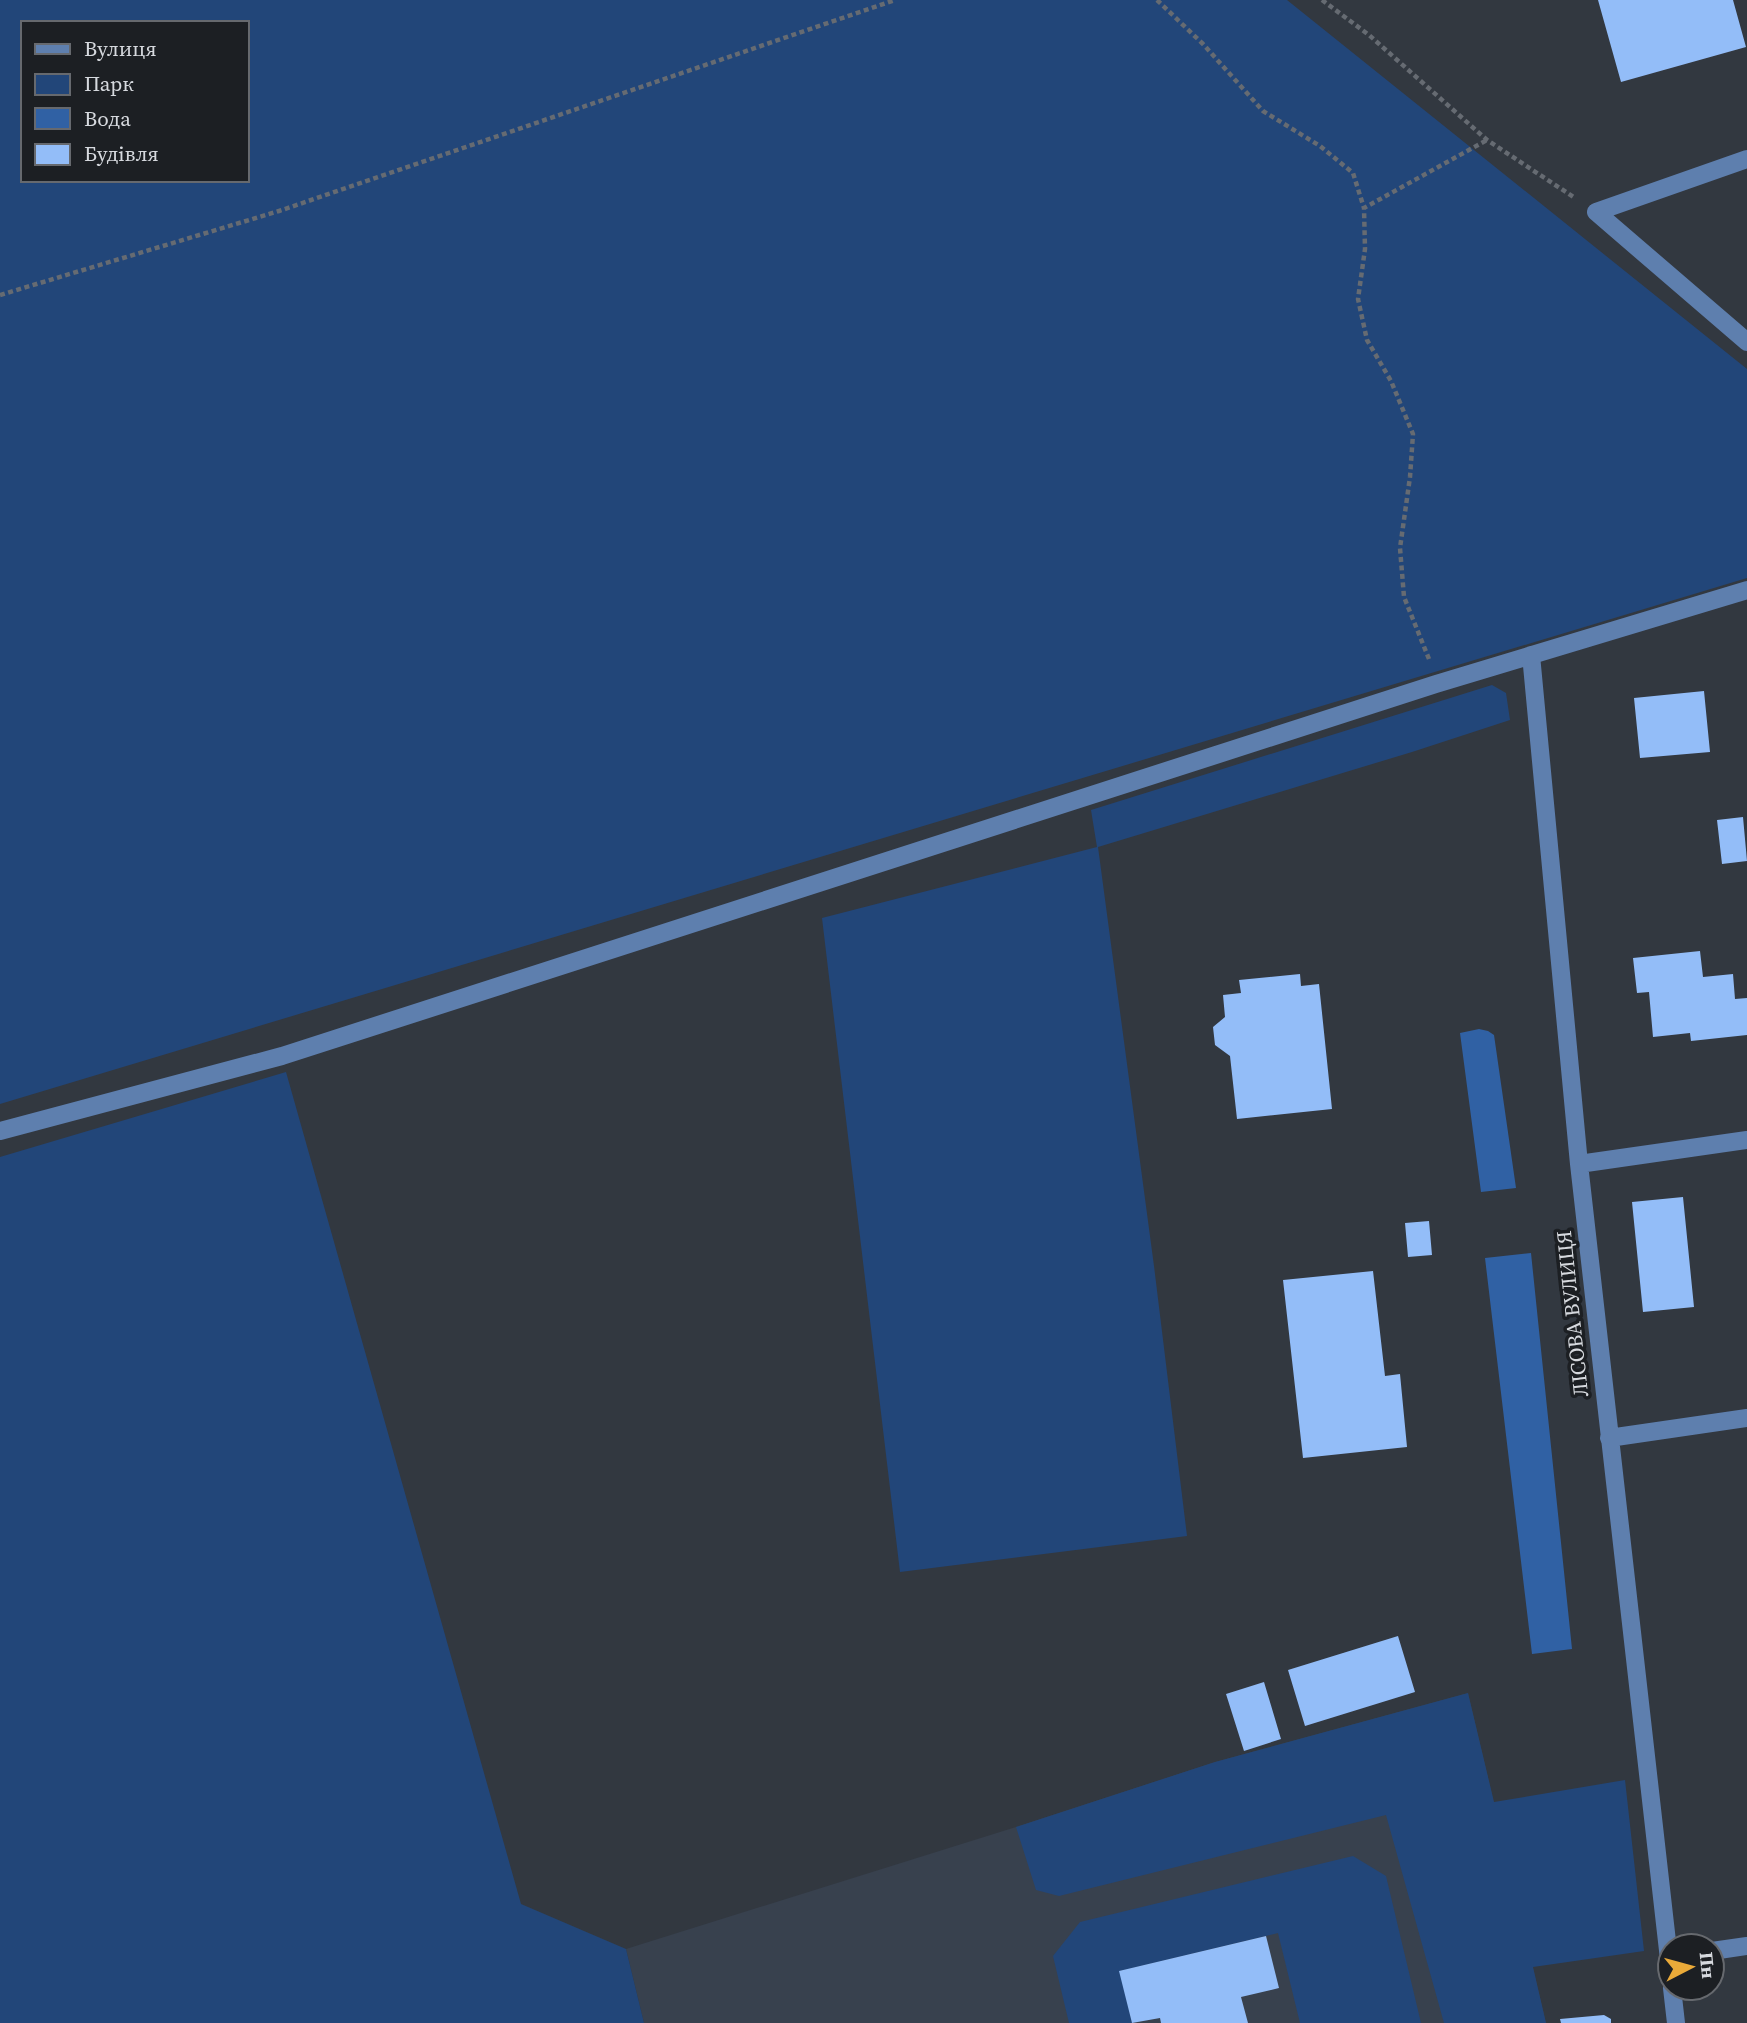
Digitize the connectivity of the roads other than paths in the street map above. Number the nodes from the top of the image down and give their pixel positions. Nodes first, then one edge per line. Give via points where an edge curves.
1 (1747, 159) edge
2 (1747, 342) edge
3 (1747, 590) edge
4 (1531, 655) junction
5 (0, 1131) edge
6 (1747, 1140) edge
7 (1578, 1164) junction
8 (1747, 1418) edge
9 (1609, 1438) junction
10 (1667, 1932) edge
11 (1747, 1946) edge
12 (1726, 1949) edge
13 (1674, 2002) edge
14 (1676, 2023) edge

1 - 2 street via 1596,212
3 - 4 street
4 - 5 street via 282,1056
4 - 7 street, ЛІСОВА ВУЛИЦЯ
6 - 7 street
7 - 9 street, ЛІСОВА ВУЛИЦЯ
8 - 9 street
9 - 10 street, ЛІСОВА ВУЛИЦЯ
11 - 12 street
13 - 14 street

